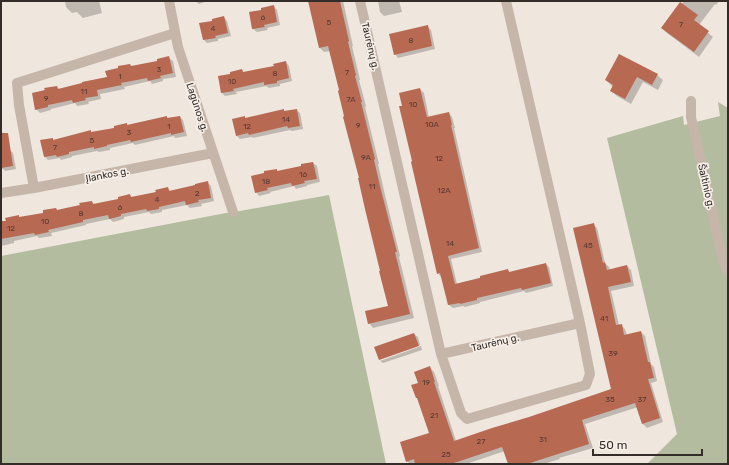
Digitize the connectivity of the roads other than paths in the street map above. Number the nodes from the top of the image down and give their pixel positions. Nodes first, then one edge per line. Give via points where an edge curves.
1 (169, 1) edge
2 (360, 1) edge
3 (506, 1) edge
4 (175, 33) junction
5 (691, 101) dead end
6 (213, 153) junction
7 (34, 188) junction
8 (1, 193) edge
9 (233, 212) dead end
10 (728, 271) edge
11 (580, 323) junction
12 (441, 354) junction

1 - 4 street, Lagūnos g.
2 - 12 street, Taurėnų g.
3 - 11 street
4 - 6 street, Lagūnos g.
4 - 7 street via 17,83
5 - 10 street, Šaltinio g. via 691,117 723,261
6 - 7 street, Įlankos g.
6 - 9 street, Lagūnos g.
7 - 8 street, Įlankos g.
11 - 12 street, Taurėnų g.
11 - 12 street via 590,374 586,385 467,419 461,413

